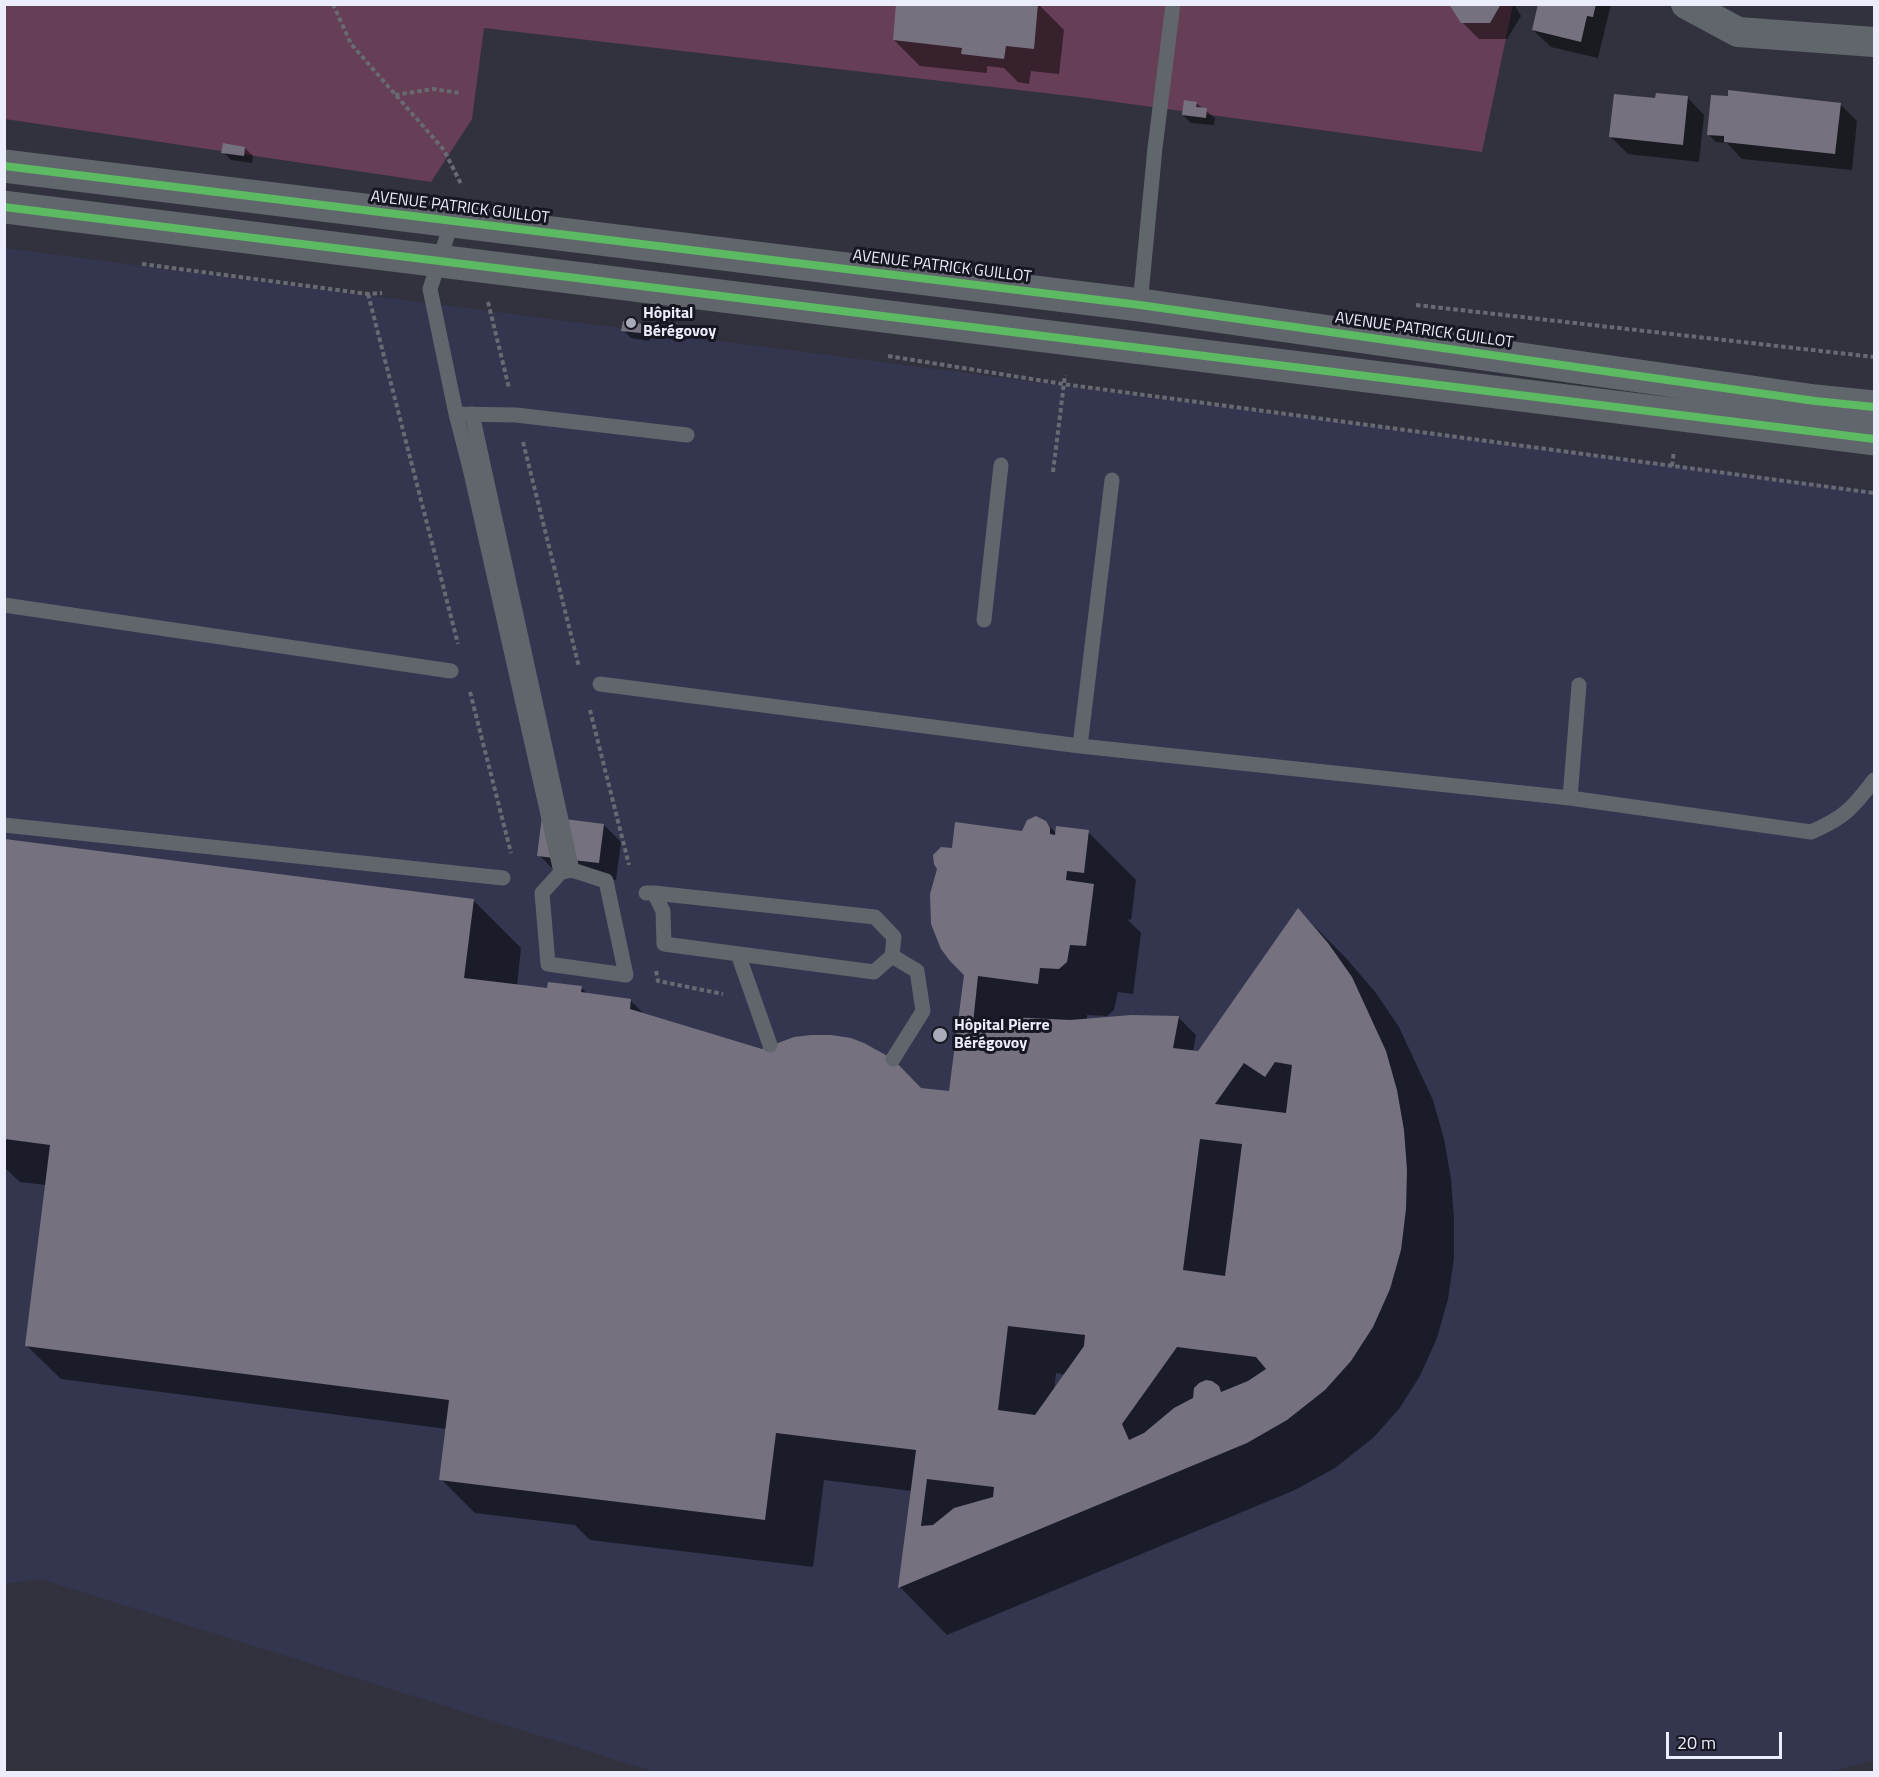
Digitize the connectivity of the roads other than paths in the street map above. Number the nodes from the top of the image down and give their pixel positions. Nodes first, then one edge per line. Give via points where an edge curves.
1 (1173, 4) edge
2 (1686, 4) edge
3 (1875, 42) edge
4 (4, 166) edge
5 (188, 173) dead end
6 (246, 195) junction
7 (4, 207) edge
8 (460, 222) junction
9 (434, 275) junction
10 (1140, 305) junction
11 (1875, 406) edge
12 (456, 414) junction
13 (472, 414) junction
14 (687, 435) dead end
15 (1875, 439) edge
16 (1001, 465) dead end
17 (1112, 480) dead end
18 (4, 605) edge
19 (984, 620) dead end
20 (451, 671) dead end
21 (600, 684) dead end
22 (1579, 685) dead end
23 (1080, 746) junction
24 (1875, 780) edge
25 (1570, 798) junction
26 (4, 825) edge
27 (566, 871) junction
28 (503, 878) dead end
29 (735, 953) junction
30 (892, 956) junction
31 (770, 1045) dead end
32 (893, 1059) dead end

1 - 10 lane
2 - 3 street via 1738,32
4 - 6 street, AVENUE PATRICK GUILLOT via 123,172
5 - 6 lane, AVENUE PATRICK GUILLOT via 233,180
6 - 8 street, AVENUE PATRICK GUILLOT
7 - 9 street via 357,251
8 - 9 lane
8 - 10 street, AVENUE PATRICK GUILLOT
9 - 12 lane
9 - 15 street via 514,270
10 - 11 street, AVENUE PATRICK GUILLOT
12 - 13 lane
12 - 27 lane, bridge
13 - 14 lane via 516,415
13 - 27 lane, bridge
16 - 19 lane
17 - 23 lane
18 - 20 lane
21 - 23 lane
22 - 25 lane
23 - 25 lane
24 - 25 lane via 1856,805 1837,821 1811,832
26 - 28 lane
27 - 27 lane, bridge via 542,893 548,964 626,975 606,881
29 - 30 lane via 874,972
29 - 30 lane via 664,944 663,910 650,893 875,917 894,937
29 - 31 lane
30 - 32 lane via 917,971 923,1011

